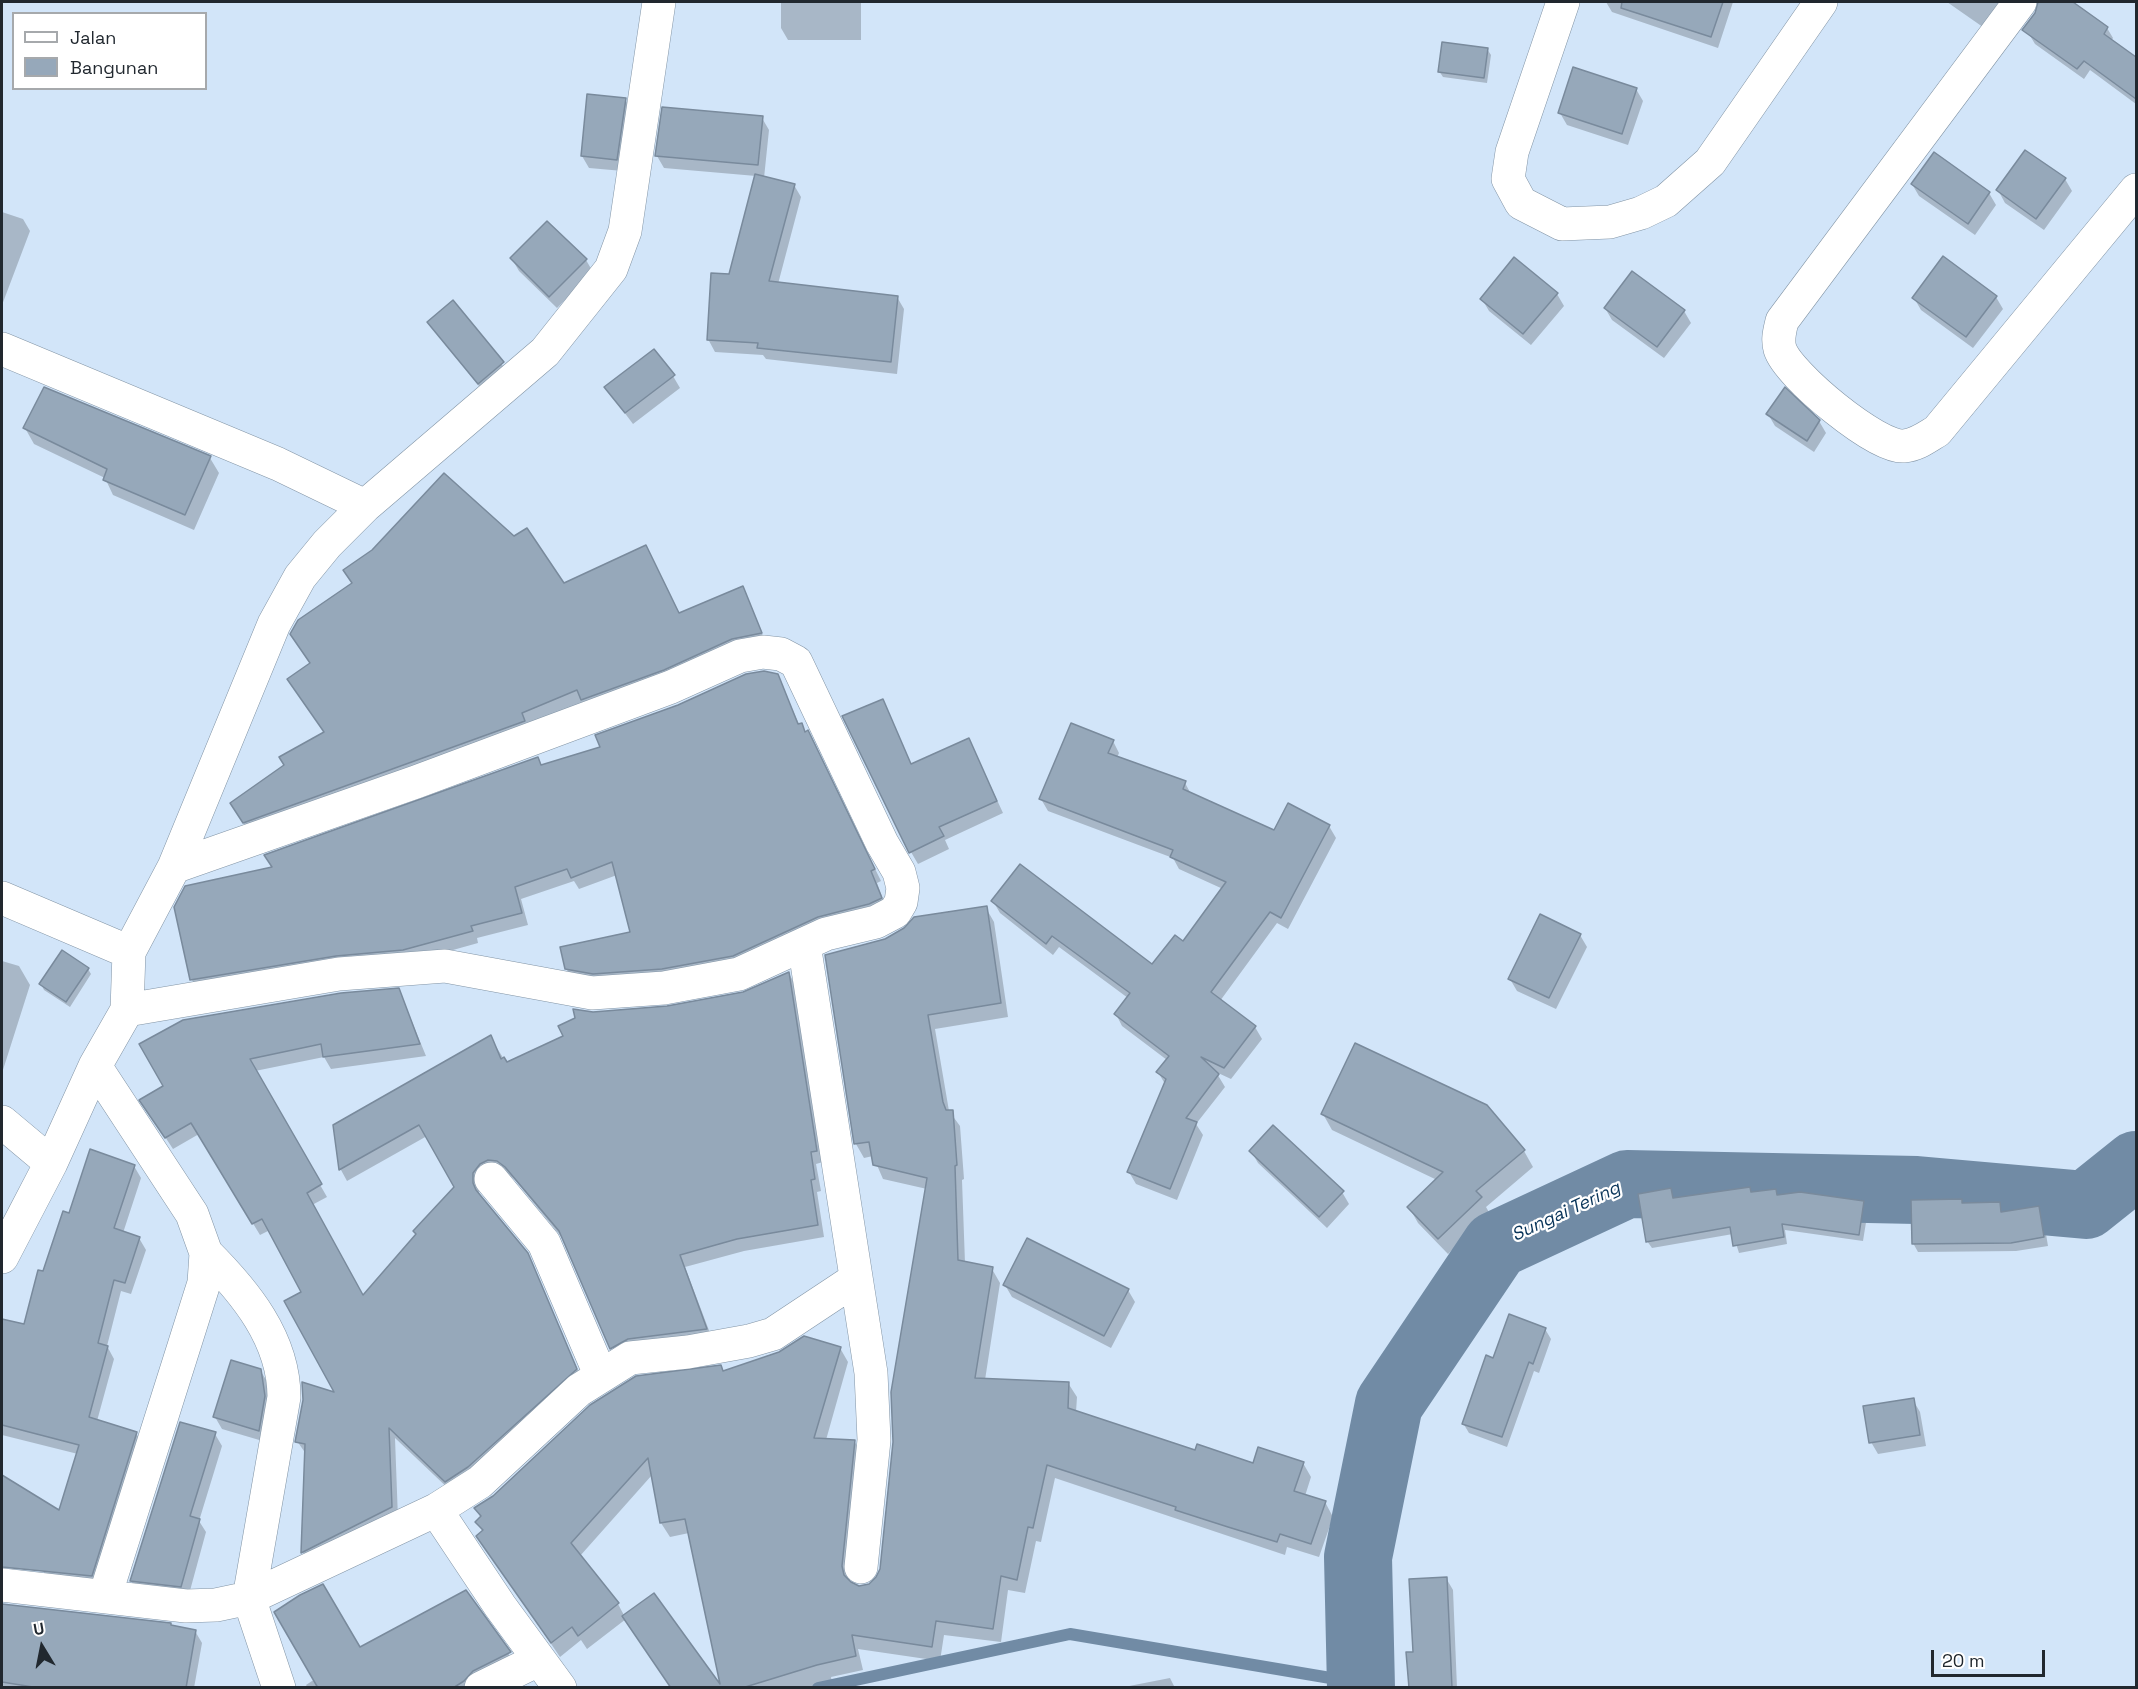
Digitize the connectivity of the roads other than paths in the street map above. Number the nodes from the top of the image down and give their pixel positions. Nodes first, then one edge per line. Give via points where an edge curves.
1 (659, 2) edge
2 (1563, 2) edge
3 (1821, 2) edge
4 (2020, 2) edge
5 (2136, 190) edge
6 (2, 349) edge
7 (365, 506) junction
8 (174, 867) junction
9 (2, 898) edge
10 (804, 944) junction
11 (129, 952) junction
12 (127, 1010) junction
13 (95, 1066) junction
14 (2, 1122) edge
15 (51, 1163) junction
16 (491, 1179) dead end
17 (206, 1253) junction
18 (2, 1257) edge
19 (856, 1279) junction
20 (600, 1374) junction
21 (436, 1510) junction
22 (861, 1567) dead end
23 (2, 1585) edge
24 (105, 1596) junction
25 (249, 1598) junction
26 (538, 1660) junction
27 (279, 1688) edge
28 (481, 1688) edge
29 (560, 1688) edge

1 - 7 street via 625,231 611,269 545,352
2 - 3 street via 1512,152 1508,179 1521,203 1562,224 1610,222 1666,201 1710,162
4 - 5 street via 1782,321 1779,341 1785,358 1810,388 1884,444 1904,447 1923,441 1937,430
6 - 7 street via 278,464
7 - 8 street via 300,578 274,624
8 - 10 street via 416,782 670,687 740,656 781,654 796,662 899,872 903,888 895,912 876,922 826,934
8 - 11 street
9 - 11 street
10 - 12 street via 739,974 664,988 592,993 445,966 339,974
10 - 19 street
11 - 12 street
12 - 13 street
13 - 15 street
13 - 17 street via 192,1214
14 - 15 street
15 - 18 street
16 - 20 street via 544,1243
17 - 24 street via 204,1283
17 - 25 street via 252,1304 284,1378
19 - 20 street via 773,1334 688,1352 630,1358
19 - 22 street via 871,1373 874,1440
20 - 21 street via 480,1482
21 - 25 street
21 - 26 street
23 - 24 street
24 - 25 street via 186,1606
25 - 27 street
26 - 28 street
26 - 29 street

